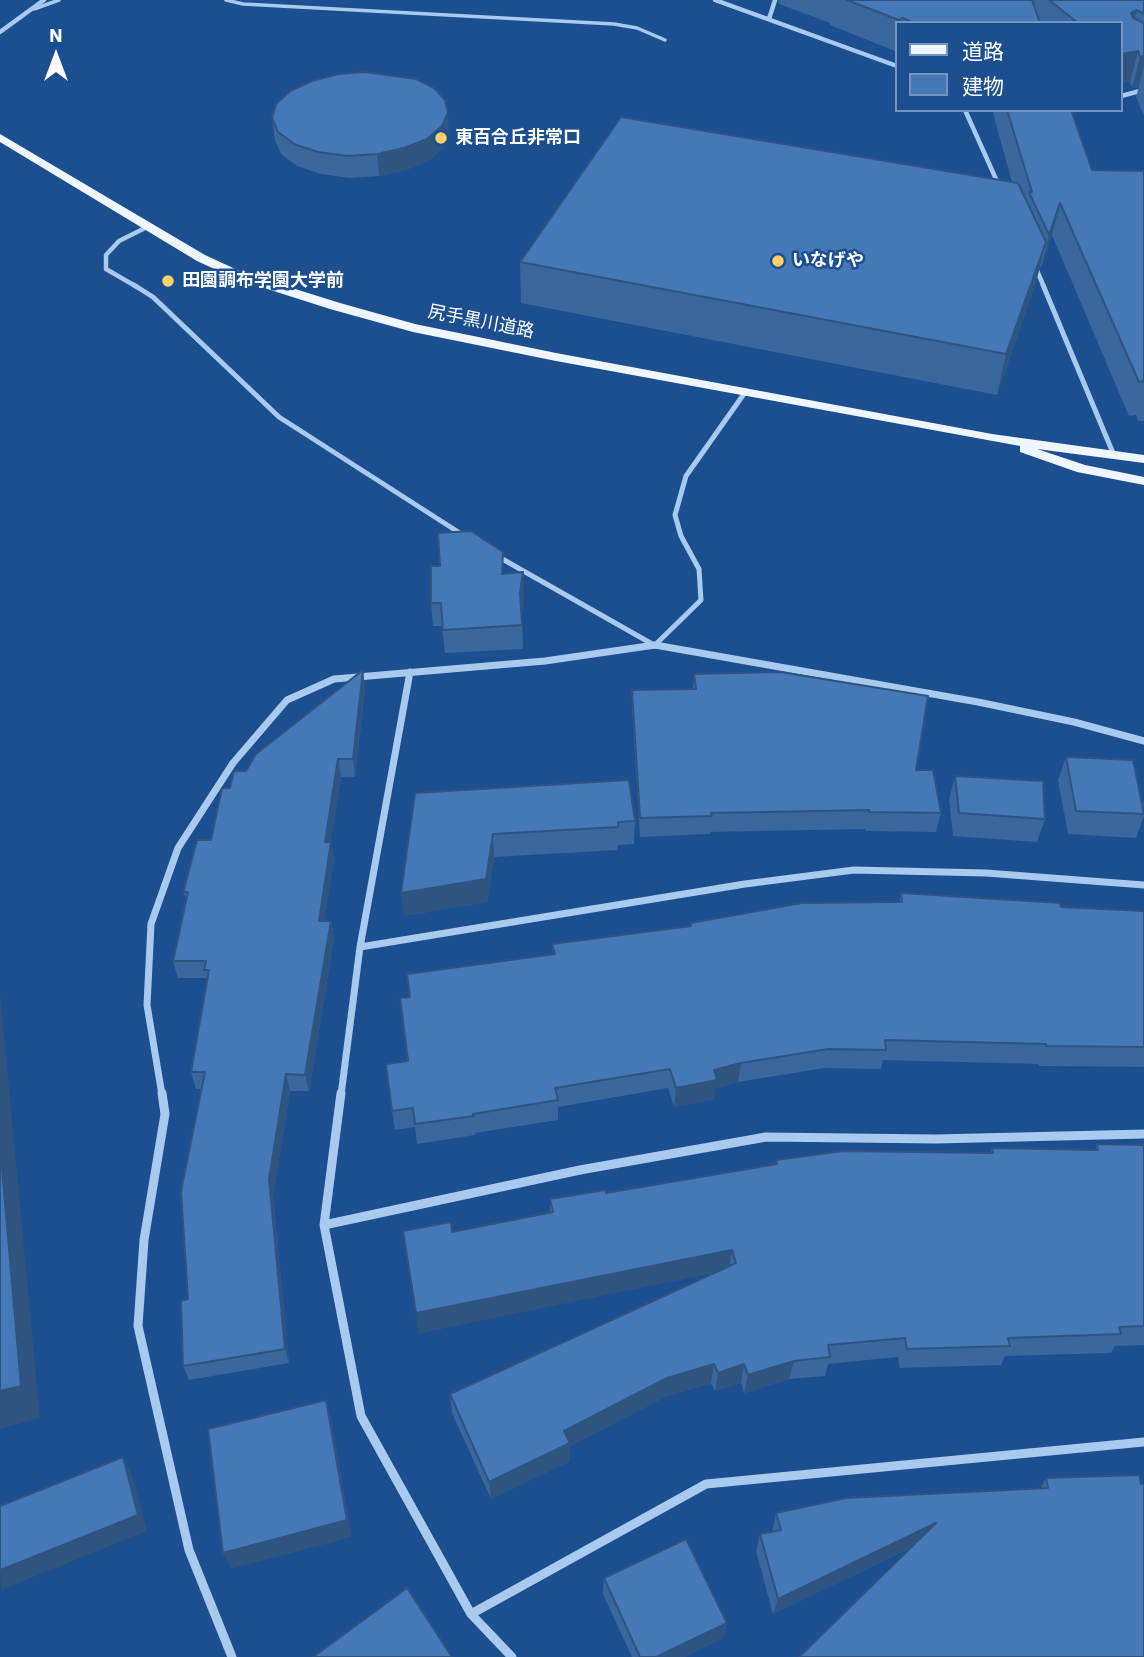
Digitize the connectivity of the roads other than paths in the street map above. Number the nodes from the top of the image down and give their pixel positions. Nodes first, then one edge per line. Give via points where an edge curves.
1 (44, 0) edge
2 (59, 0) edge
3 (226, 0) edge
4 (715, 0) edge
5 (775, 0) edge
6 (31, 10) junction
7 (769, 19) junction
8 (0, 32) edge
9 (665, 40) dead end
10 (895, 65) edge
11 (1144, 90) edge
12 (1123, 95) edge
13 (966, 112) edge
14 (0, 137) edge
15 (1003, 196) edge
16 (147, 227) junction
17 (1031, 255) edge
18 (746, 391) junction
19 (992, 438) junction
20 (1113, 453) junction
21 (1144, 459) edge
22 (1144, 481) edge
23 (473, 541) edge
24 (495, 555) edge
25 (655, 645) junction
26 (410, 672) junction
27 (1144, 741) edge
28 (1144, 885) edge
29 (360, 947) junction
30 (1144, 1134) edge
31 (324, 1225) junction
32 (1144, 1442) edge
33 (471, 1614) junction
34 (232, 1657) edge
35 (512, 1657) edge

1 - 6 street
2 - 6 lane
3 - 9 lane via 614,24
4 - 7 street
5 - 7 street
6 - 8 street
7 - 10 street
11 - 12 street
13 - 15 street
14 - 16 main road, 尻手黒川道路
16 - 18 main road, 尻手黒川道路 via 240,276 413,328
16 - 23 street via 119,240 106,255 106,269 153,297 279,417
17 - 20 street
18 - 19 main road, 尻手黒川道路
18 - 25 street via 686,476 675,515 699,569 701,600
19 - 20 main road, 尻手黒川道路
19 - 22 main road, 尻手黒川道路 via 1082,469
20 - 21 main road, 尻手黒川道路
24 - 25 street
25 - 26 street via 545,661
25 - 27 street via 978,702
26 - 29 street
26 - 34 street via 334,679 287,700 233,763 178,848 151,924 147,1005 164,1114 144,1240 138,1326 189,1549
28 - 29 street via 986,873 854,870
29 - 31 street
30 - 31 street via 766,1137 580,1170
31 - 33 street via 361,1416
32 - 33 street via 706,1484
33 - 35 street

